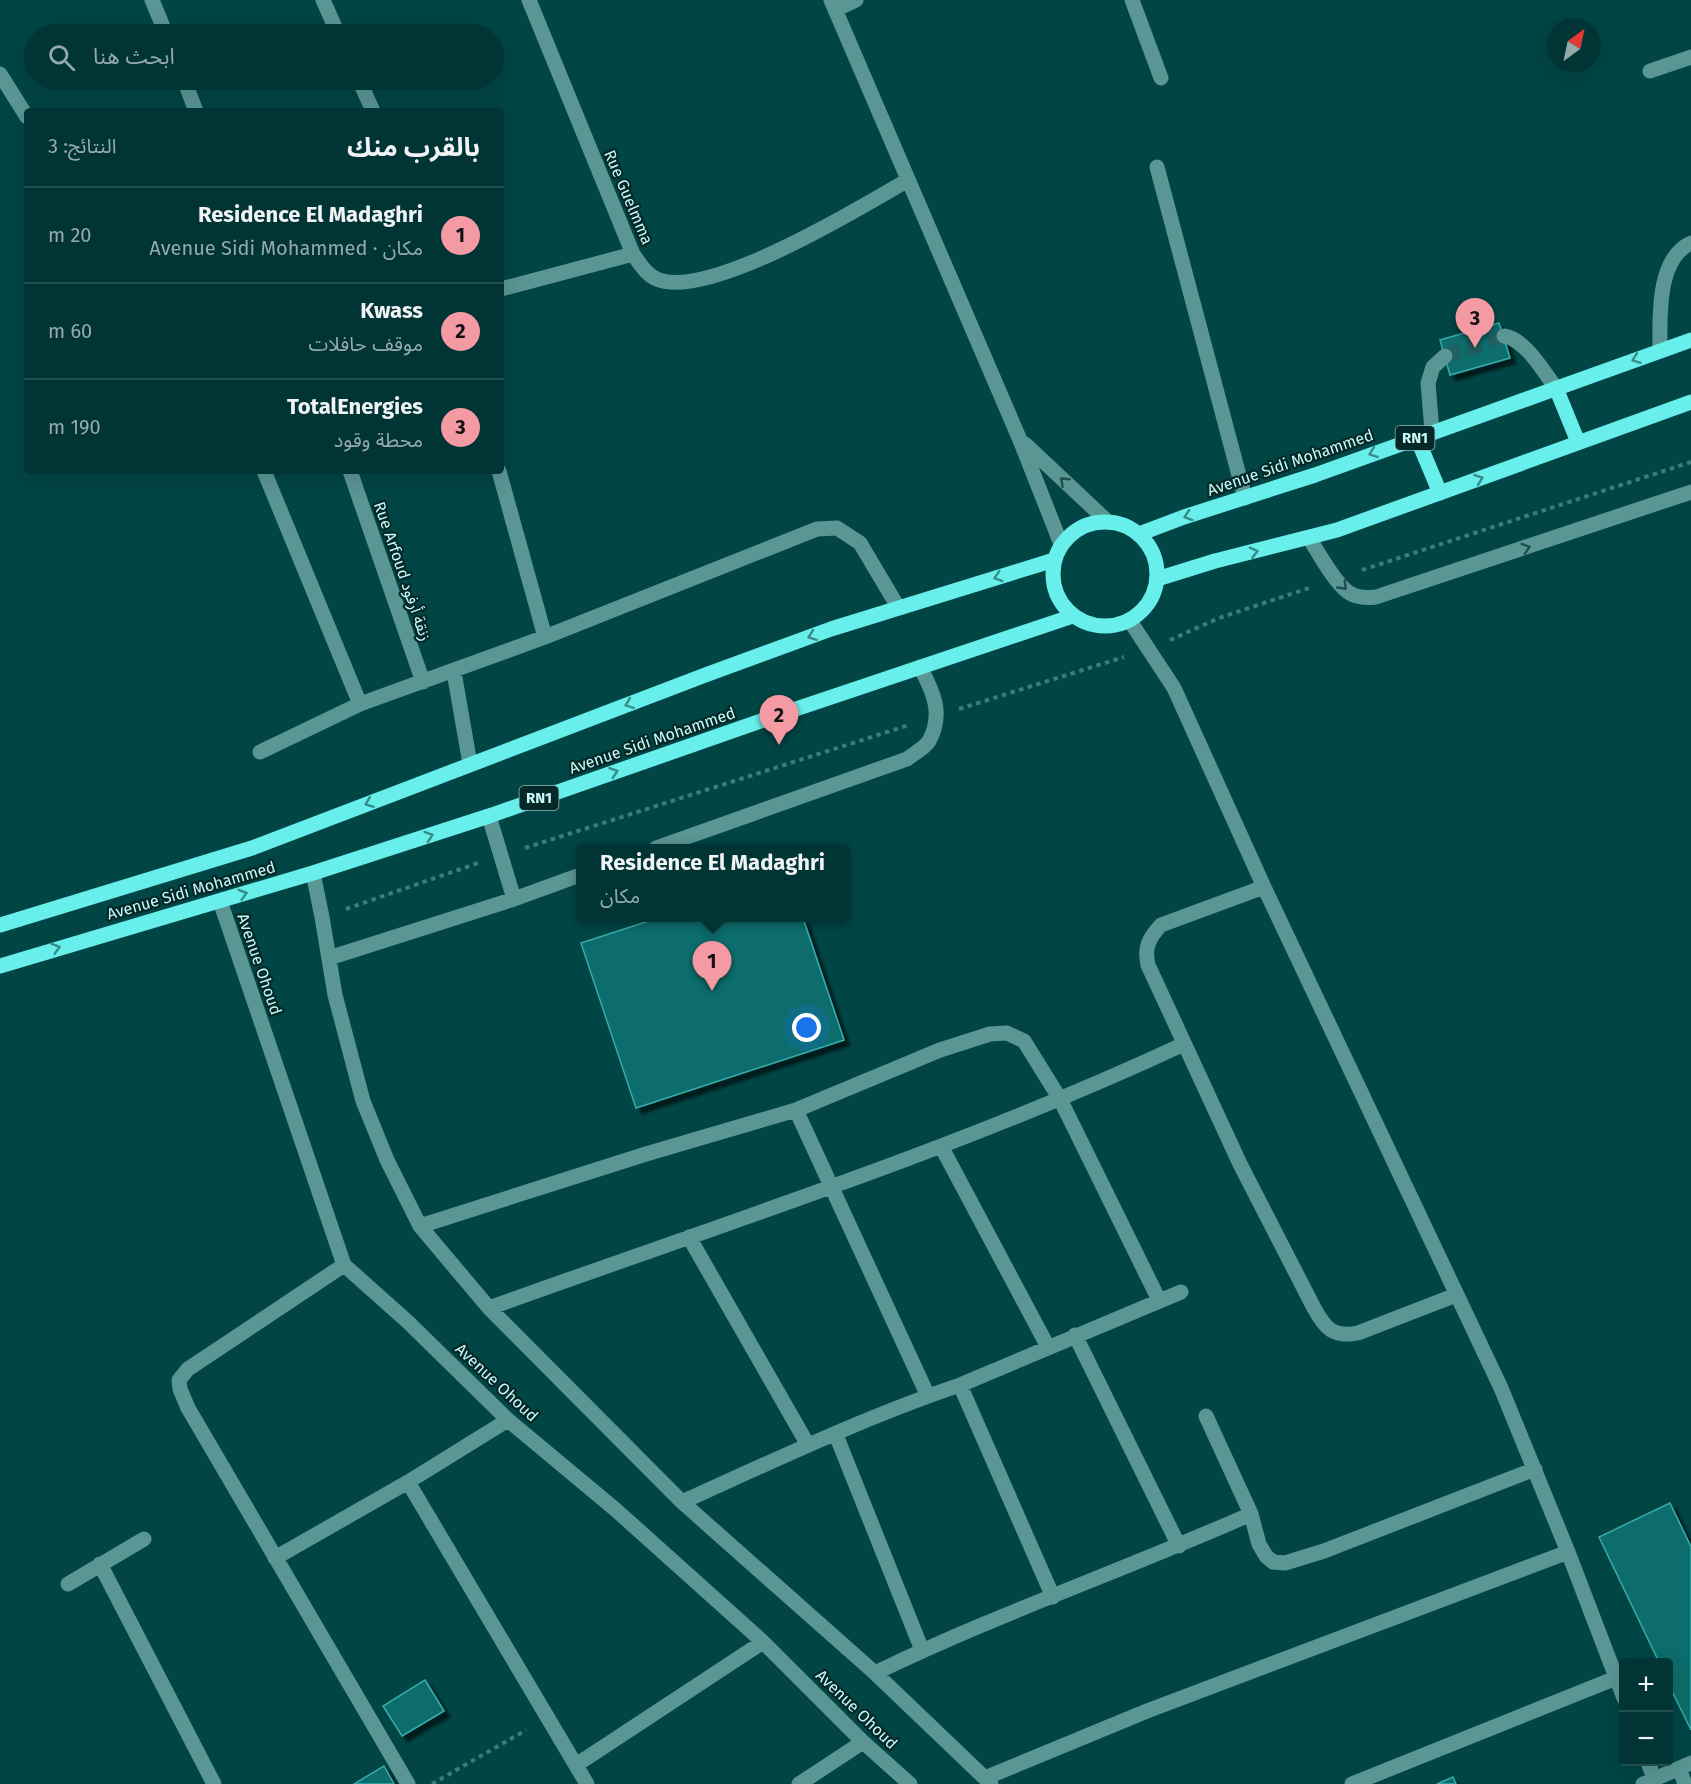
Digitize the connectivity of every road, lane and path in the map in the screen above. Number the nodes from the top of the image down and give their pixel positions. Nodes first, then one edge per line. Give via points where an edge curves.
1 (152, 0) edge
2 (323, 0) edge
3 (529, 0) edge
4 (856, 0) edge
5 (1132, 0) edge
6 (833, 5) edge
7 (162, 24) edge
8 (334, 24) edge
9 (1691, 57) edge
10 (1650, 72) dead end
11 (0, 74) edge
12 (1161, 78) dead end
13 (188, 90) edge
14 (364, 90) edge
15 (195, 108) edge
16 (372, 108) edge
17 (24, 112) edge
18 (1157, 167) dead end
19 (908, 180) junction
20 (1691, 243) edge
21 (633, 254) junction
22 (504, 288) edge
23 (1504, 336) dead end
24 (1691, 340) edge
25 (1660, 351) junction
26 (1445, 356) tunnel mouth
27 (1556, 388) junction
28 (1691, 402) edge
29 (1432, 431) junction
30 (1417, 438) junction
31 (1020, 440) junction
32 (1578, 442) junction
33 (1691, 462) edge
34 (265, 474) edge
35 (351, 474) edge
36 (501, 474) edge
37 (1691, 492) edge
38 (1440, 493) junction
39 (1245, 498) junction
40 (1107, 521) junction
41 (1139, 534) junction
42 (1309, 538) junction
43 (1061, 544) junction
44 (1054, 560) junction
45 (1157, 579) junction
46 (1336, 579) junction
47 (898, 607) junction
48 (1073, 616) junction
49 (1130, 621) junction
50 (545, 638) junction
51 (1149, 648) junction
52 (920, 667) junction
53 (454, 672) junction
54 (423, 682) junction
55 (360, 704) junction
56 (937, 716) junction
57 (260, 752) dead end
58 (470, 764) junction
59 (489, 816) junction
60 (670, 844) edge
61 (500, 856) junction
62 (313, 873) junction
63 (576, 876) edge
64 (1264, 886) junction
65 (514, 899) junction
66 (220, 901) junction
67 (322, 917) junction
68 (0, 925) edge
69 (329, 958) junction
70 (0, 966) edge
71 (1184, 1044) junction
72 (1060, 1100) junction
73 (796, 1110) junction
74 (940, 1146) junction
75 (832, 1185) junction
76 (420, 1226) junction
77 (689, 1237) junction
78 (344, 1264) junction
79 (1181, 1292) dead end
80 (1456, 1295) junction
81 (1159, 1300) junction
82 (489, 1308) junction
83 (1075, 1335) junction
84 (1048, 1347) junction
85 (960, 1385) junction
86 (928, 1396) junction
87 (1206, 1416) dead end
88 (508, 1420) junction
89 (836, 1434) junction
90 (808, 1445) junction
91 (1535, 1469) junction
92 (408, 1482) junction
93 (682, 1502) junction
94 (1251, 1514) junction
95 (144, 1539) dead end
96 (1179, 1546) junction
97 (1568, 1552) junction
98 (274, 1558) junction
99 (100, 1564) junction
100 (68, 1584) dead end
101 (1053, 1597) junction
102 (763, 1642) junction
103 (922, 1650) junction
104 (875, 1673) junction
105 (1616, 1678) junction
106 (1619, 1687) edge
107 (547, 1718) junction
108 (863, 1742) junction
109 (576, 1765) junction
110 (1648, 1766) edge
111 (1685, 1766) edge
112 (988, 1781) edge
113 (1649, 1781) edge
114 (213, 1784) edge
115 (408, 1784) edge
116 (432, 1784) edge
117 (587, 1784) edge
118 (799, 1784) edge
119 (910, 1784) edge
120 (1352, 1784) edge
121 (1685, 1784) edge

1 - 7 street
2 - 8 street
3 - 21 street, Rue Guelmma
4 - 6 street
5 - 12 street
6 - 19 street
9 - 10 street
11 - 17 street
13 - 15 street
14 - 16 street
18 - 39 street
19 - 21 street, Rue Guelmma via 786,247 718,275 685,282 665,281 650,275
19 - 31 street
20 - 25 street via 1680,249 1666,278 1659,306
21 - 22 street
23 - 27 street via 1521,344
24 - 25 main road, Avenue Sidi Mohammed / RN1
25 -> 27 main road, Avenue Sidi Mohammed / RN1
26 - 29 street via 1433,367 1428,383
27 - 29 main road, Avenue Sidi Mohammed / RN1
27 - 32 main road
28 - 32 main road
29 - 30 main road, Avenue Sidi Mohammed / RN1
30 - 38 main road
30 -> 39 main road, Avenue Sidi Mohammed / RN1
40 -> 31 street
31 - 43 street
38 -> 32 main road
33 - 46 path
34 - 55 street
35 - 54 street, Rue Arfoud زنقة أرفود
36 - 50 street
46 -> 37 street via 1349,593 1376,597
38 - 42 main road
39 -> 41 main road, Avenue Sidi Mohammed / RN1
40 - 41 main road
40 - 43 main road via 1074,531
41 - 45 main road via 1156,562
45 -> 42 main road
42 - 46 street
43 - 44 main road
44 -> 47 main road, Avenue Sidi Mohammed
44 - 48 main road via 1055,591
45 - 49 main road via 1149,603
46 - 51 path via 1219,618
47 - 50 street via 860,543 830,527
47 -> 58 main road, Avenue Sidi Mohammed
48 - 49 main road via 1091,625 1111,626
48 - 52 main road, Avenue Sidi Mohammed / RN1
49 - 51 street
50 - 53 street
51 - 56 path
51 - 64 street via 1174,688
52 - 56 street via 934,692
59 -> 52 main road, Avenue Sidi Mohammed / RN1
53 - 54 street
53 - 58 street
54 - 55 street
55 - 57 street
56 - 60 street via 929,742 907,759
56 - 61 path
58 -> 68 main road, Avenue Sidi Mohammed via 252,848
59 - 61 street
62 -> 59 main road, Avenue Sidi Mohammed / RN1
61 - 65 street
61 - 67 path
66 -> 62 main road, Avenue Sidi Mohammed / RN1
62 - 67 street
63 - 65 street
64 - 71 street via 1161,925 1151,936 1146,947 1148,965
64 - 80 street
65 - 69 street
70 -> 66 main road, Avenue Sidi Mohammed / RN1
66 - 78 street, Avenue Ohoud
67 - 69 street
69 - 76 street via 363,1101
71 - 72 street
71 - 80 street via 1240,1164 1323,1324 1349,1335
72 - 73 street via 1024,1041 1012,1034 998,1033 940,1050
72 - 74 street
72 - 81 street
73 - 75 street
73 - 76 street
74 - 75 street
74 - 84 street
75 - 77 street
75 - 86 street
76 - 82 street
77 - 82 street
77 - 90 street
78 - 88 street, Avenue Ohoud
78 - 98 street via 188,1369 179,1380 188,1408
79 - 81 street
80 - 91 street
81 - 83 street
82 - 93 street
83 - 84 street
83 - 96 street
84 - 85 street
85 - 86 street
85 - 101 street
86 - 89 street
87 - 94 street
88 - 92 street
88 - 102 street, Avenue Ohoud via 616,1510
89 - 90 street
89 - 103 street
90 - 93 street
91 - 94 street via 1286,1563 1273,1562 1266,1556
91 - 97 street
92 - 98 street
92 - 107 street
93 - 104 street
94 - 96 street
95 - 99 street
96 - 101 street
97 - 105 street
97 - 112 street via 1147,1711
98 - 115 street
99 - 100 street
99 - 114 street
101 - 103 street
102 - 108 street, Avenue Ohoud
102 - 109 street
103 - 104 street
104 - 112 street
105 - 106 street
105 - 120 street
107 - 109 street
107 - 116 path
108 - 118 street
108 - 119 street, Avenue Ohoud
109 - 117 street
110 - 113 street
111 - 113 street
111 - 121 street

